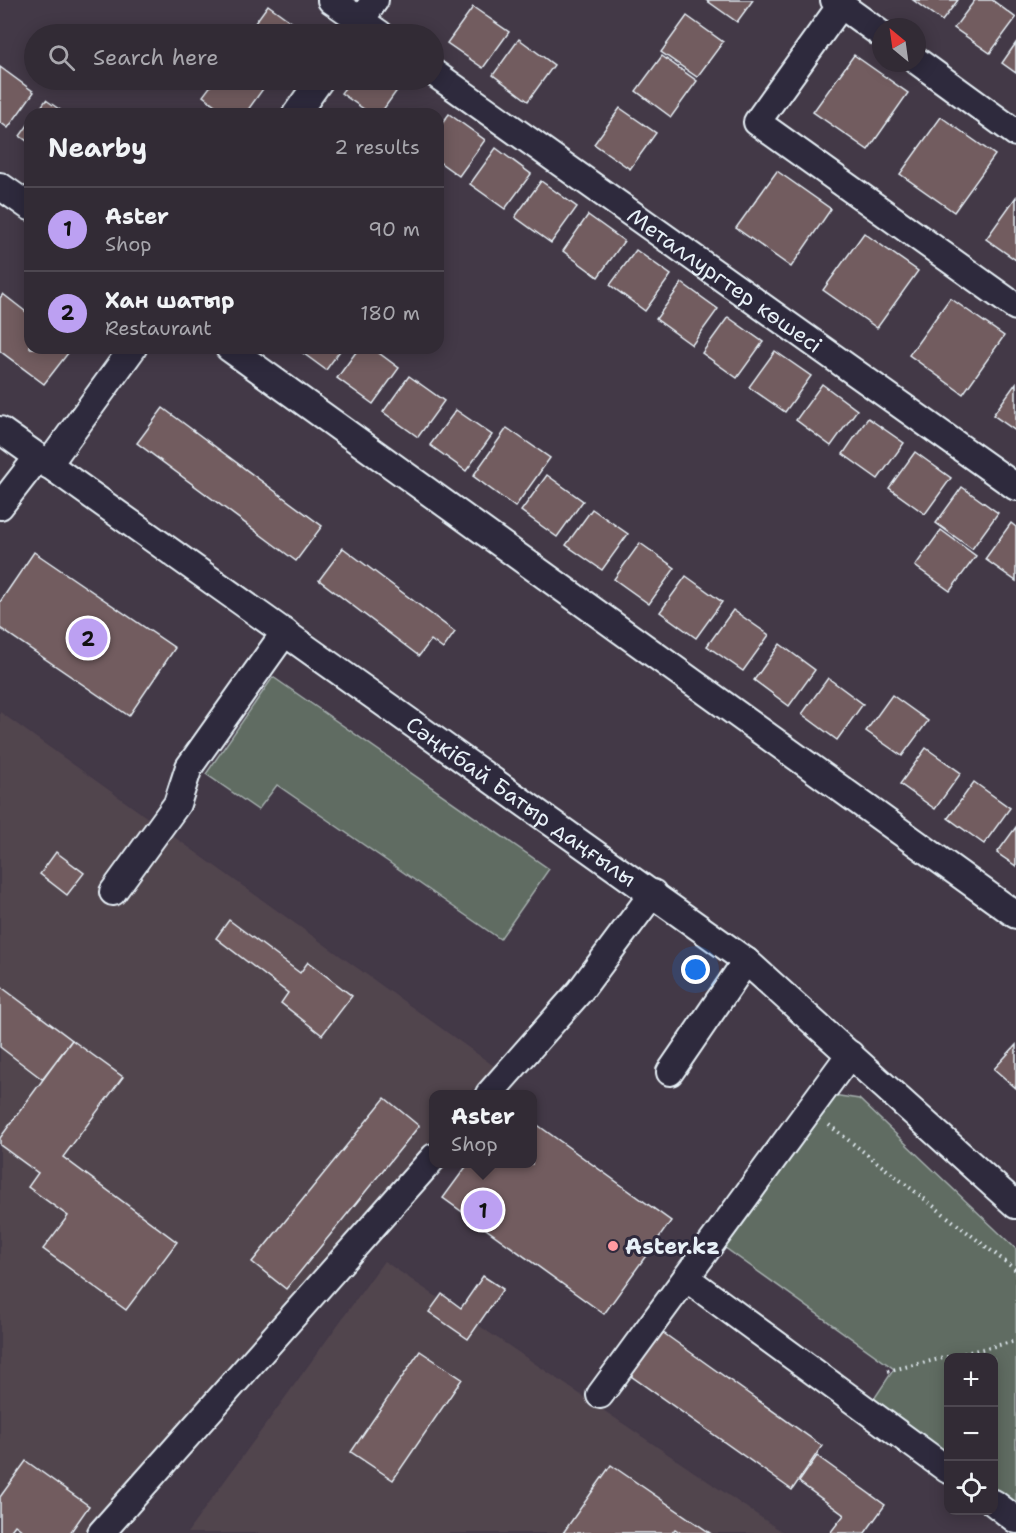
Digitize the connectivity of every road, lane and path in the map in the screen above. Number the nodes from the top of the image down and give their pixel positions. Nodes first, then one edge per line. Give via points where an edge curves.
1 (332, 0) edge
2 (375, 0) edge
3 (838, 3) edge
4 (358, 24) edge
5 (366, 24) edge
6 (872, 28) edge
7 (926, 68) edge
8 (444, 80) edge
9 (313, 90) edge
10 (300, 108) edge
11 (1016, 133) edge
12 (0, 186) edge
13 (24, 203) edge
14 (1016, 308) edge
15 (128, 354) edge
16 (237, 354) edge
17 (0, 430) edge
18 (43, 461) junction
19 (1016, 487) edge
20 (0, 506) edge
21 (285, 632) junction
22 (113, 892) dead end
23 (653, 893) junction
24 (1016, 915) edge
25 (746, 962) junction
26 (850, 1054) junction
27 (670, 1072) dead end
28 (493, 1090) edge
29 (809, 1110) junction
30 (429, 1163) edge
31 (1016, 1205) edge
32 (1016, 1270) edge
33 (686, 1278) junction
34 (1016, 1341) edge
35 (888, 1371) dead end
36 (600, 1395) dead end
37 (944, 1467) edge
38 (998, 1507) edge
39 (1016, 1520) edge
40 (101, 1533) edge

1 - 4 street
2 - 5 street
3 - 6 street
3 - 14 street via 757,122
7 - 11 street
8 - 19 street, Металлургтер көшесі
9 - 10 street
12 - 13 street
15 - 18 street
16 - 24 street
17 - 18 street, Сәңкібай Батыр даңғылы
18 - 20 street
18 - 21 street, Сәңкібай Батыр даңғылы
21 - 22 street via 189,767 177,804
21 - 23 street, Сәңкібай Батыр даңғылы
23 - 25 street, Сәңкібай Батыр даңғылы
23 - 28 street via 580,991
25 - 26 street, Сәңкібай Батыр даңғылы
25 - 27 street
26 - 29 street
26 - 31 street, Сәңкібай Батыр даңғылы
29 - 32 path
29 - 33 street
30 - 40 street
33 - 36 street
33 - 37 street
34 - 35 path
38 - 39 street

